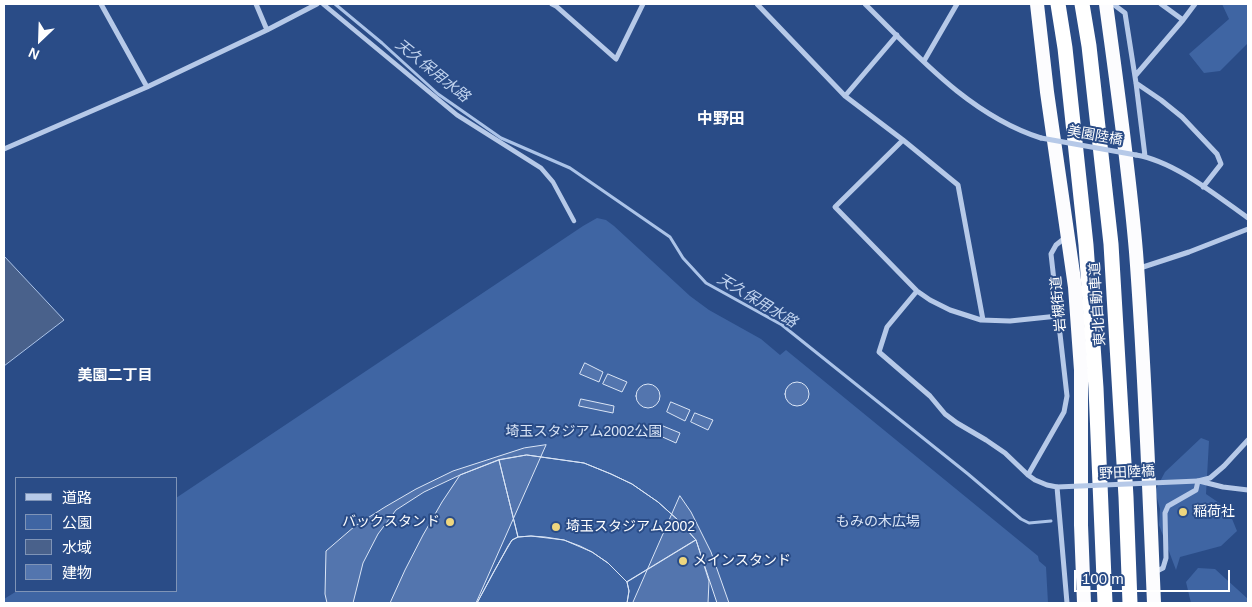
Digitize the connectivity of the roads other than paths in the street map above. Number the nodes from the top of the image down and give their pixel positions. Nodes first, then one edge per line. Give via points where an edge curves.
1 (101, 4) edge
2 (256, 4) edge
3 (317, 4) edge
4 (323, 4) edge
5 (552, 4) edge
6 (643, 4) edge
7 (757, 4) edge
8 (865, 4) edge
9 (958, 4) edge
10 (1037, 4) edge
11 (1058, 4) edge
12 (1082, 4) edge
13 (1106, 4) edge
14 (1113, 4) edge
15 (1160, 4) edge
16 (1194, 4) edge
17 (1124, 5) edge
18 (1125, 13) junction
19 (1183, 20) junction
20 (267, 30) junction
21 (897, 35) junction
22 (924, 61) junction
23 (1135, 76) junction
24 (1136, 82) junction
25 (147, 87) junction
26 (845, 96) junction
27 (903, 140) junction
28 (4, 149) edge
29 (1145, 156) junction
30 (1203, 187) junction
31 (1248, 218) edge
32 (574, 221) dead end
33 (1248, 229) edge
34 (1068, 236) junction
35 (1137, 269) junction
36 (917, 291) junction
37 (1058, 316) junction
38 (983, 320) junction
39 (1081, 396) junction
40 (1066, 401) junction
41 (1248, 440) edge
42 (1028, 475) junction
43 (1198, 481) junction
44 (1057, 488) junction
45 (1248, 490) edge
46 (1152, 573) junction
47 (1156, 602) edge
48 (1067, 603) edge
49 (1084, 603) edge
50 (1105, 603) edge
51 (1130, 603) edge

1 - 25 street
2 - 20 street
3 - 20 street
4 - 32 street via 457,116 541,168 553,182
5 - 6 street via 616,59
7 - 26 street
8 - 21 street, 美園陸橋
9 - 22 street
10 - 34 highway, 岩槻街道
11 - 50 highway, 東北自動車道 via 1086,244
12 - 51 highway, 東北自動車道 via 1111,244
13 - 35 highway
14 - 18 street
15 - 19 street
16 - 19 street
17 - 18 street
18 - 23 street
19 - 23 street
20 - 25 street
21 - 22 street, 美園陸橋
21 - 26 street
22 - 29 street, 美園陸橋, bridge via 986,112 1026,133
23 - 24 street
24 - 29 street
24 - 30 street via 1182,117 1217,154 1221,164
25 - 28 street
26 - 27 street
27 - 36 street via 835,207
27 - 38 street via 958,185
29 - 30 street, 美園陸橋
30 - 31 street, 美園陸橋
33 - 35 street
34 - 37 street via 1050,254
34 - 39 highway, 岩槻街道 via 1075,288
35 - 46 highway
36 - 38 street via 943,307
36 - 42 street via 887,327 879,352 930,396 945,414 1005,453
37 - 38 street via 1010,322
37 - 40 street
39 - 40 street
39 - 49 highway, 岩槻街道
40 - 42 street via 1061,418
41 - 43 street via 1210,478
42 - 44 street
43 - 44 street, 野田陸橋, bridge
43 - 45 street
43 - 46 street via 1196,490 1168,506 1165,513 1166,558 1162,568
44 - 48 street
46 - 47 highway

